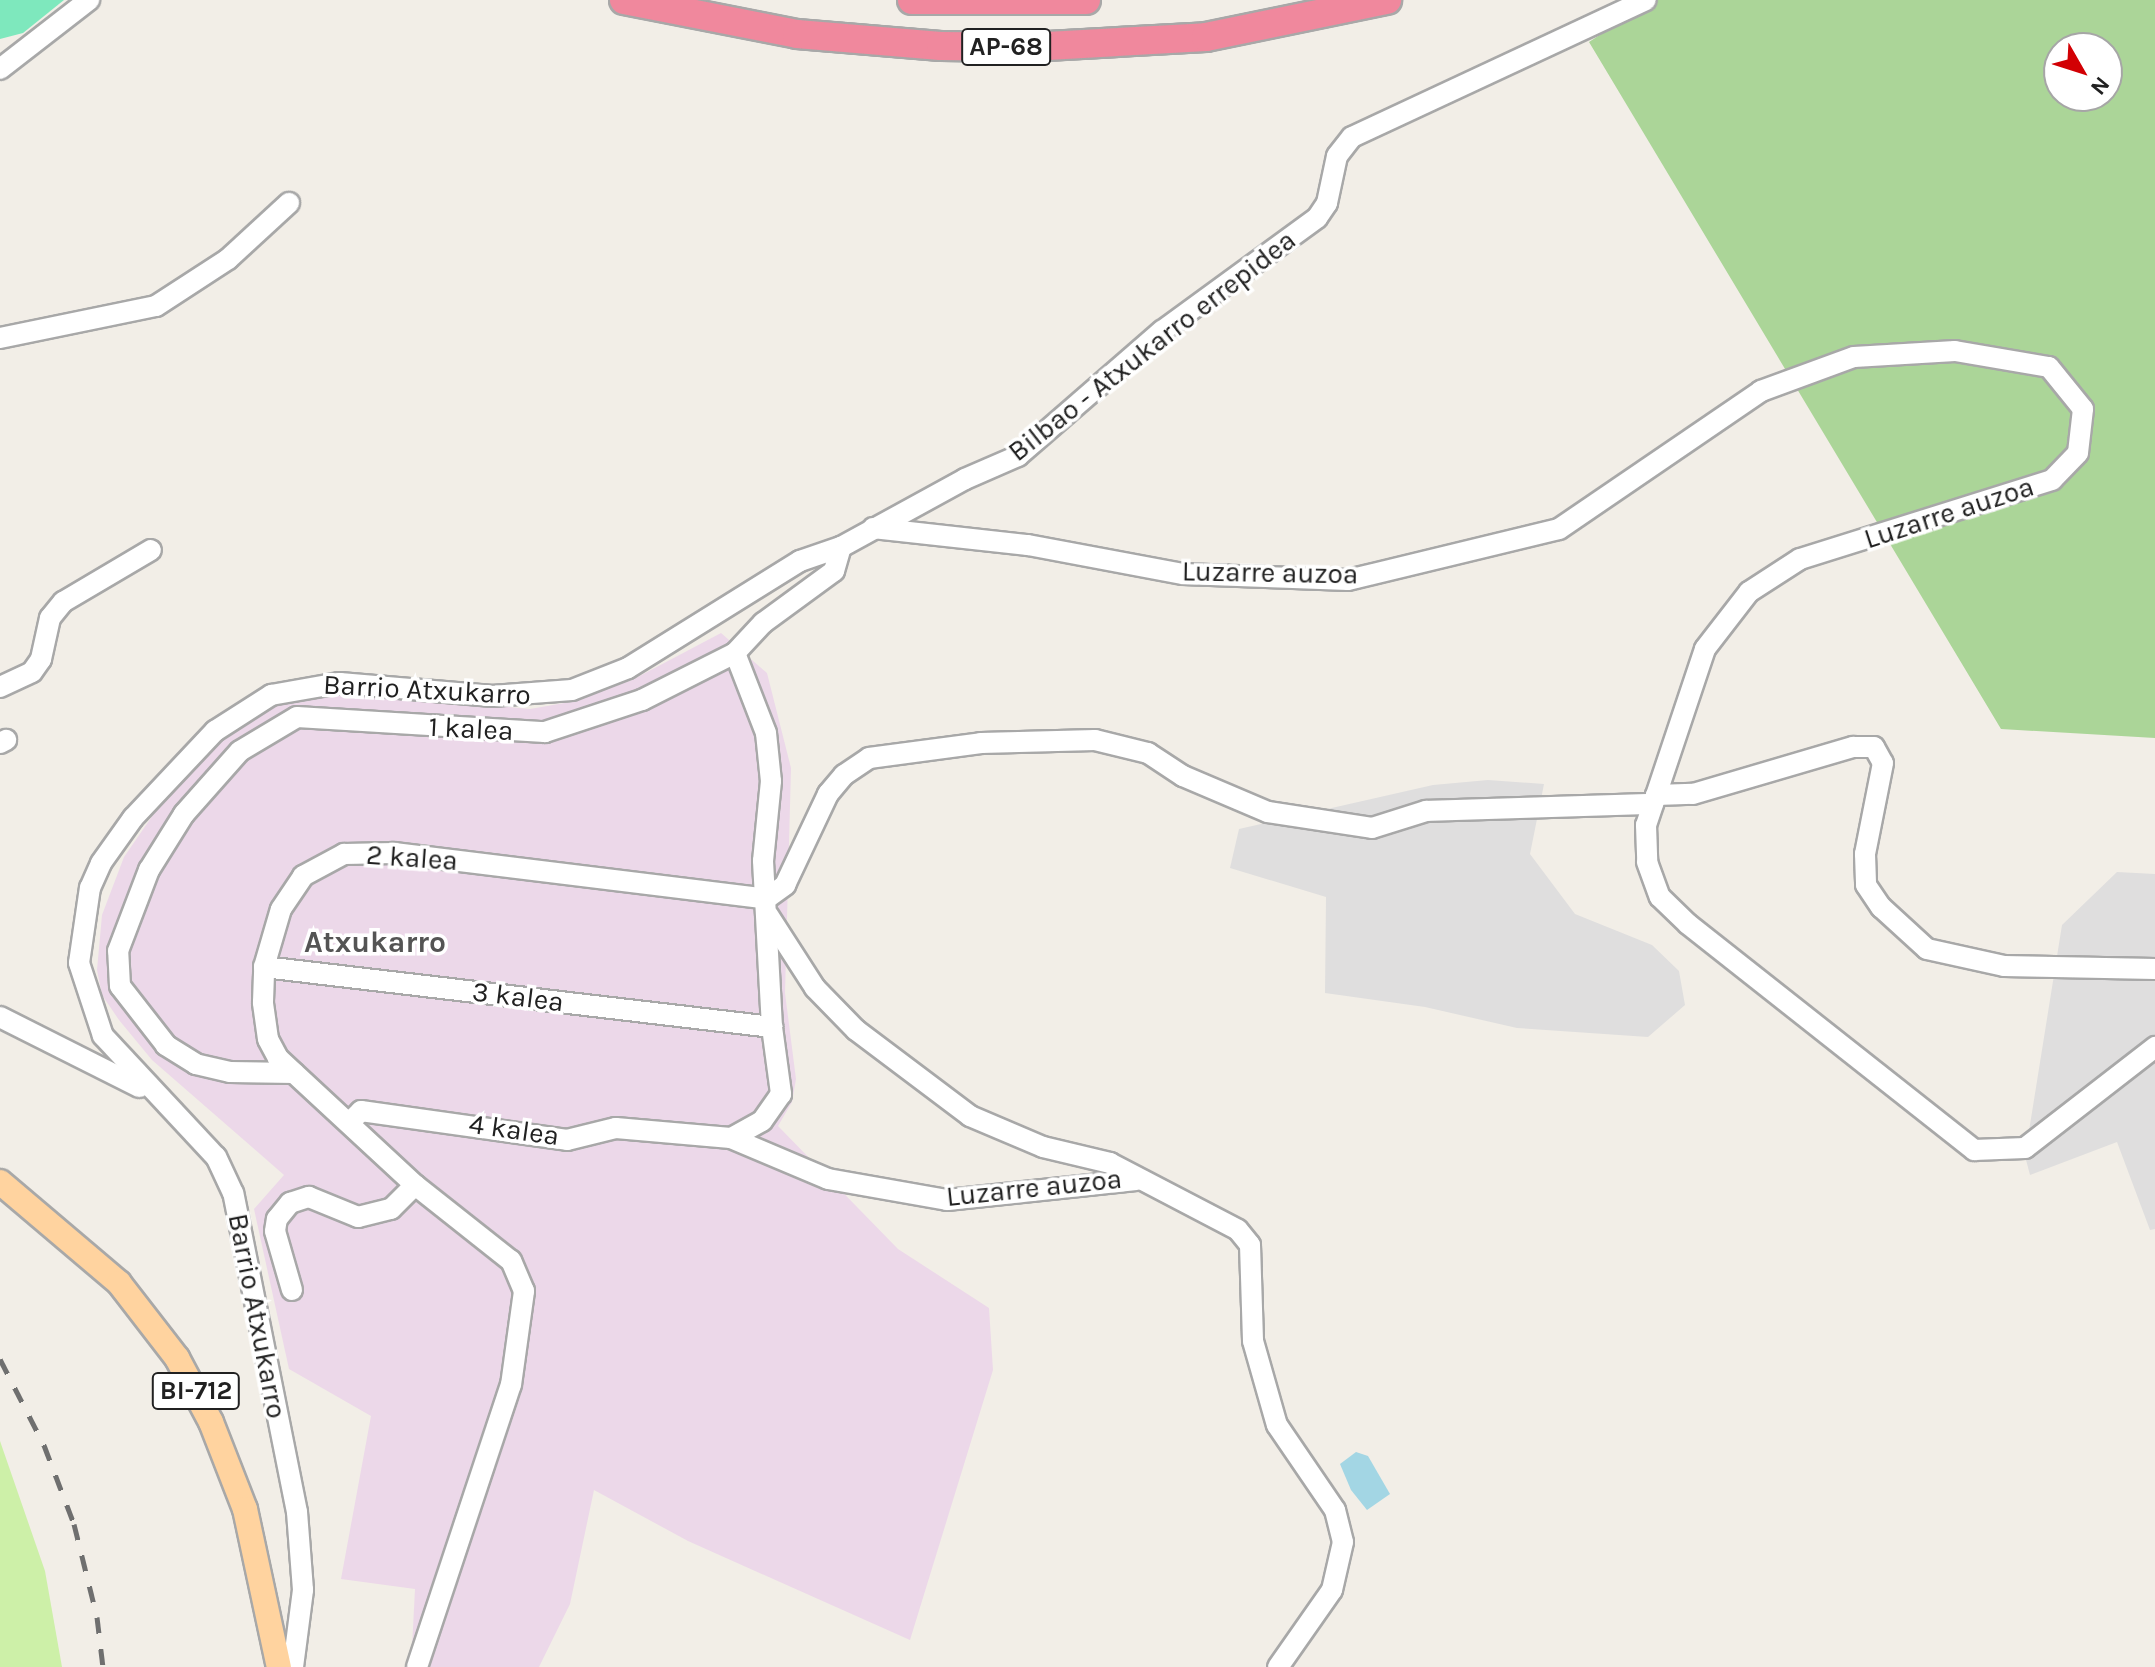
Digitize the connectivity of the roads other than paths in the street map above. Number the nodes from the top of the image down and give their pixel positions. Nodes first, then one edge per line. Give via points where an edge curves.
1 (89, 0) edge
2 (624, 0) edge
3 (912, 0) edge
4 (1086, 0) edge
5 (1387, 0) edge
6 (1646, 0) edge
7 (0, 69) edge
8 (289, 203) dead end
9 (0, 338) edge
10 (873, 528) junction
11 (841, 547) junction
12 (151, 550) dead end
13 (735, 653) junction
14 (0, 687) edge
15 (1655, 799) junction
16 (766, 905) junction
17 (264, 967) junction
18 (2155, 969) edge
19 (0, 1017) edge
20 (772, 1027) junction
21 (2155, 1047) edge
22 (294, 1073) junction
23 (159, 1097) junction
24 (349, 1123) junction
25 (731, 1138) junction
26 (1136, 1180) junction
27 (0, 1182) edge
28 (415, 1185) junction
29 (292, 1290) dead end
30 (279, 1667) edge
31 (293, 1667) edge
32 (417, 1667) edge
33 (1278, 1667) edge

1 - 7 street
2 - 5 highway, AP-68 via 797,34 1014,47 1206,37
3 - 4 highway, AP-68
6 - 10 street, Bilbao - Atxukarro errepidea via 1352,137 1337,156 1327,203 1298,234 1162,331 1018,456
8 - 9 street via 228,259 156,306
10 - 11 street, Bilbao - Atxukarro errepidea
10 - 15 street, Luzarre auzoa via 1028,545 1183,574 1348,580 1559,529 1761,391 1854,357 1955,351 2049,367 2069,386 2083,409 2078,453 2052,480 1800,559 1749,592 1705,649
11 - 13 street via 834,571 763,623
11 - 23 street, Barrio Atxukarro via 800,561 628,668 572,690 506,697 317,683 271,695 233,716 115,842 101,863 83,913 79,963 94,1016 117,1055
12 - 14 street via 63,602 50,618 41,659 32,672
13 - 16 street via 766,733 771,781 763,861
13 - 22 street, 1 kalea via 642,700 545,732 297,717 240,751 184,814 149,870 118,951 120,986 166,1045 196,1064 230,1072
15 - 16 street via 1426,811 1372,828 1268,812 1183,776 1148,753 1095,740 981,743 869,758 844,775 828,794 785,885
15 - 18 street via 1693,794 1853,747 1874,747 1883,763 1865,854 1866,885 1881,907 1927,949 2004,966
15 - 21 street, Luzarre auzoa via 1646,825 1647,862 1660,897 1974,1150 2025,1148
16 - 17 street, 2 kalea via 394,853 344,854 303,876 281,909
16 - 20 street
16 - 26 street, Luzarre auzoa via 815,988 856,1030 942,1096 1011,1135 1089,1154
17 - 20 street, 3 kalea
17 - 22 street, 2 kalea via 268,1039
19 - 23 street
20 - 25 street via 781,1094 762,1121
22 - 24 street, 2 kalea
23 - 31 street, Barrio Atxukarro via 216,1157 233,1193 297,1512 303,1590
24 - 25 street, 4 kalea via 361,1111 567,1140 616,1128
24 - 28 street, 2 kalea
25 - 26 street, Luzarre auzoa via 828,1179 947,1200
26 - 33 street via 1238,1230 1250,1245 1253,1341 1277,1425 1335,1510 1343,1542 1332,1590
27 - 30 main road, BI-712 via 119,1283 177,1358 211,1422 245,1509
28 - 29 street via 391,1209 358,1217 309,1197 290,1203 275,1231
28 - 32 street, 2 kalea via 511,1261 524,1291 511,1385

